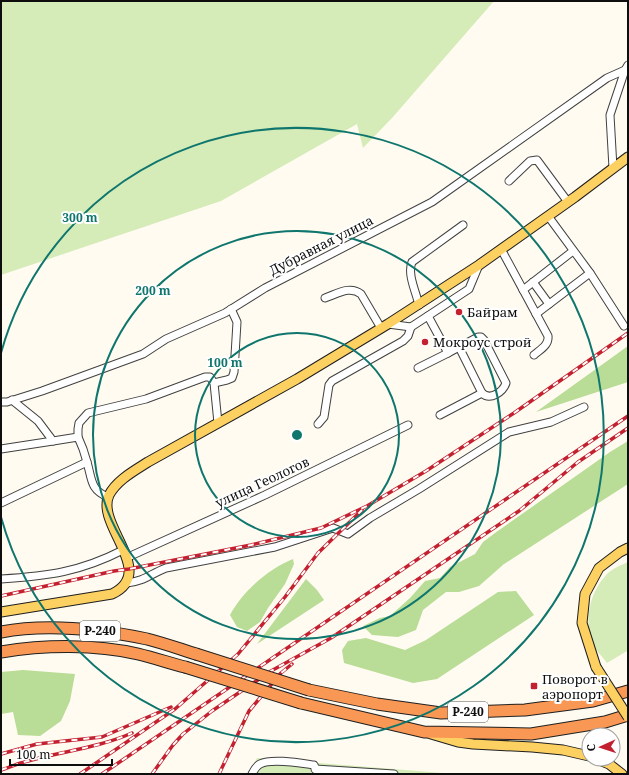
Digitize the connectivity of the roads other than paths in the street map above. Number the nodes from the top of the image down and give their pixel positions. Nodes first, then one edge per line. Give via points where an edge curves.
1 (626, 68) edge
2 (628, 157) edge
3 (613, 168) junction
4 (509, 181) dead end
5 (568, 202) junction
6 (548, 216) junction
7 (463, 225) dead end
8 (501, 249) junction
9 (573, 251) junction
10 (479, 265) junction
11 (590, 273) junction
12 (533, 282) junction
13 (523, 290) junction
14 (325, 298) dead end
15 (549, 304) junction
16 (419, 305) junction
17 (231, 310) junction
18 (536, 314) junction
19 (428, 316) junction
20 (385, 326) junction
21 (624, 326) dead end
22 (411, 327) junction
23 (459, 347) junction
24 (448, 353) junction
25 (534, 354) dead end
26 (418, 368) dead end
27 (214, 383) junction
28 (482, 393) junction
29 (12, 400) junction
30 (1, 402) edge
31 (584, 406) dead end
32 (440, 415) dead end
33 (218, 423) junction
34 (318, 424) dead end
35 (408, 425) dead end
36 (78, 437) junction
37 (53, 441) junction
38 (1, 449) edge
39 (87, 462) junction
40 (108, 497) junction
41 (1, 503) edge
42 (628, 548) edge
43 (125, 554) junction
44 (1, 579) edge
45 (127, 582) junction
46 (1, 612) edge
47 (1, 632) edge
48 (1, 652) edge
49 (628, 690) edge
50 (628, 716) edge
51 (424, 732) junction
52 (581, 754) edge
53 (613, 767) edge
54 (317, 771) edge
55 (252, 774) edge
56 (394, 774) edge
57 (622, 774) edge

1 - 3 street via 610,115
1 - 17 street, Дубравная улица via 607,78 432,202 295,271
2 - 3 main road
3 - 5 main road
4 - 5 street via 530,161 537,160
5 - 6 main road
6 - 8 main road
6 - 9 street
7 - 16 street via 412,262 411,275
8 - 10 main road
8 - 13 street
9 - 11 street
9 - 12 street
10 - 16 main road
10 - 19 street via 469,289
11 - 15 street
11 - 21 street
12 - 13 street
12 - 15 street
13 - 18 street
14 - 20 street via 350,289 356,290
15 - 18 street
16 - 20 main road
17 - 27 street via 237,322 234,372 232,378
17 - 29 street, Дубравная улица via 166,339 143,354
18 - 25 street via 548,336 548,341
19 - 22 street
19 - 24 street
20 - 22 street
20 - 33 main road
22 - 34 street via 403,341 332,381 329,385 324,417
23 - 24 street
23 - 28 street
23 - 28 street via 481,337 506,383 500,392 490,397
24 - 26 street
27 - 33 street
27 - 36 street via 210,377 205,377 146,399 88,412 79,423
28 - 32 street
29 - 30 street, Дубравная улица
29 - 37 street via 38,421
31 - 45 street via 551,422 509,432 348,534 333,528 275,547 166,568 139,582
33 - 40 main road via 131,473 116,485
35 - 43 street, улица Геологов via 265,495
36 - 37 street
36 - 39 street
37 - 38 street
39 - 40 street via 95,489
39 - 41 street
40 - 43 main road via 109,516
42 - 50 main road, bridge via 599,568 584,594 582,623 596,667
43 - 44 street, улица Геологов via 64,572
43 - 45 main road via 129,569
45 - 46 main road via 121,590 112,594
47 - 49 highway, Р-240, bridge via 47,628 87,629 148,639 309,690 377,704 441,713 525,710 593,701
48 - 51 highway, Р-240, bridge via 52,647 96,648 137,654 300,703
50 - 51 highway, Р-240 via 531,734
51 - 52 main road via 473,744 532,747
53 - 57 main road
54 - 55 street via 314,765 265,762 258,765
54 - 56 street

